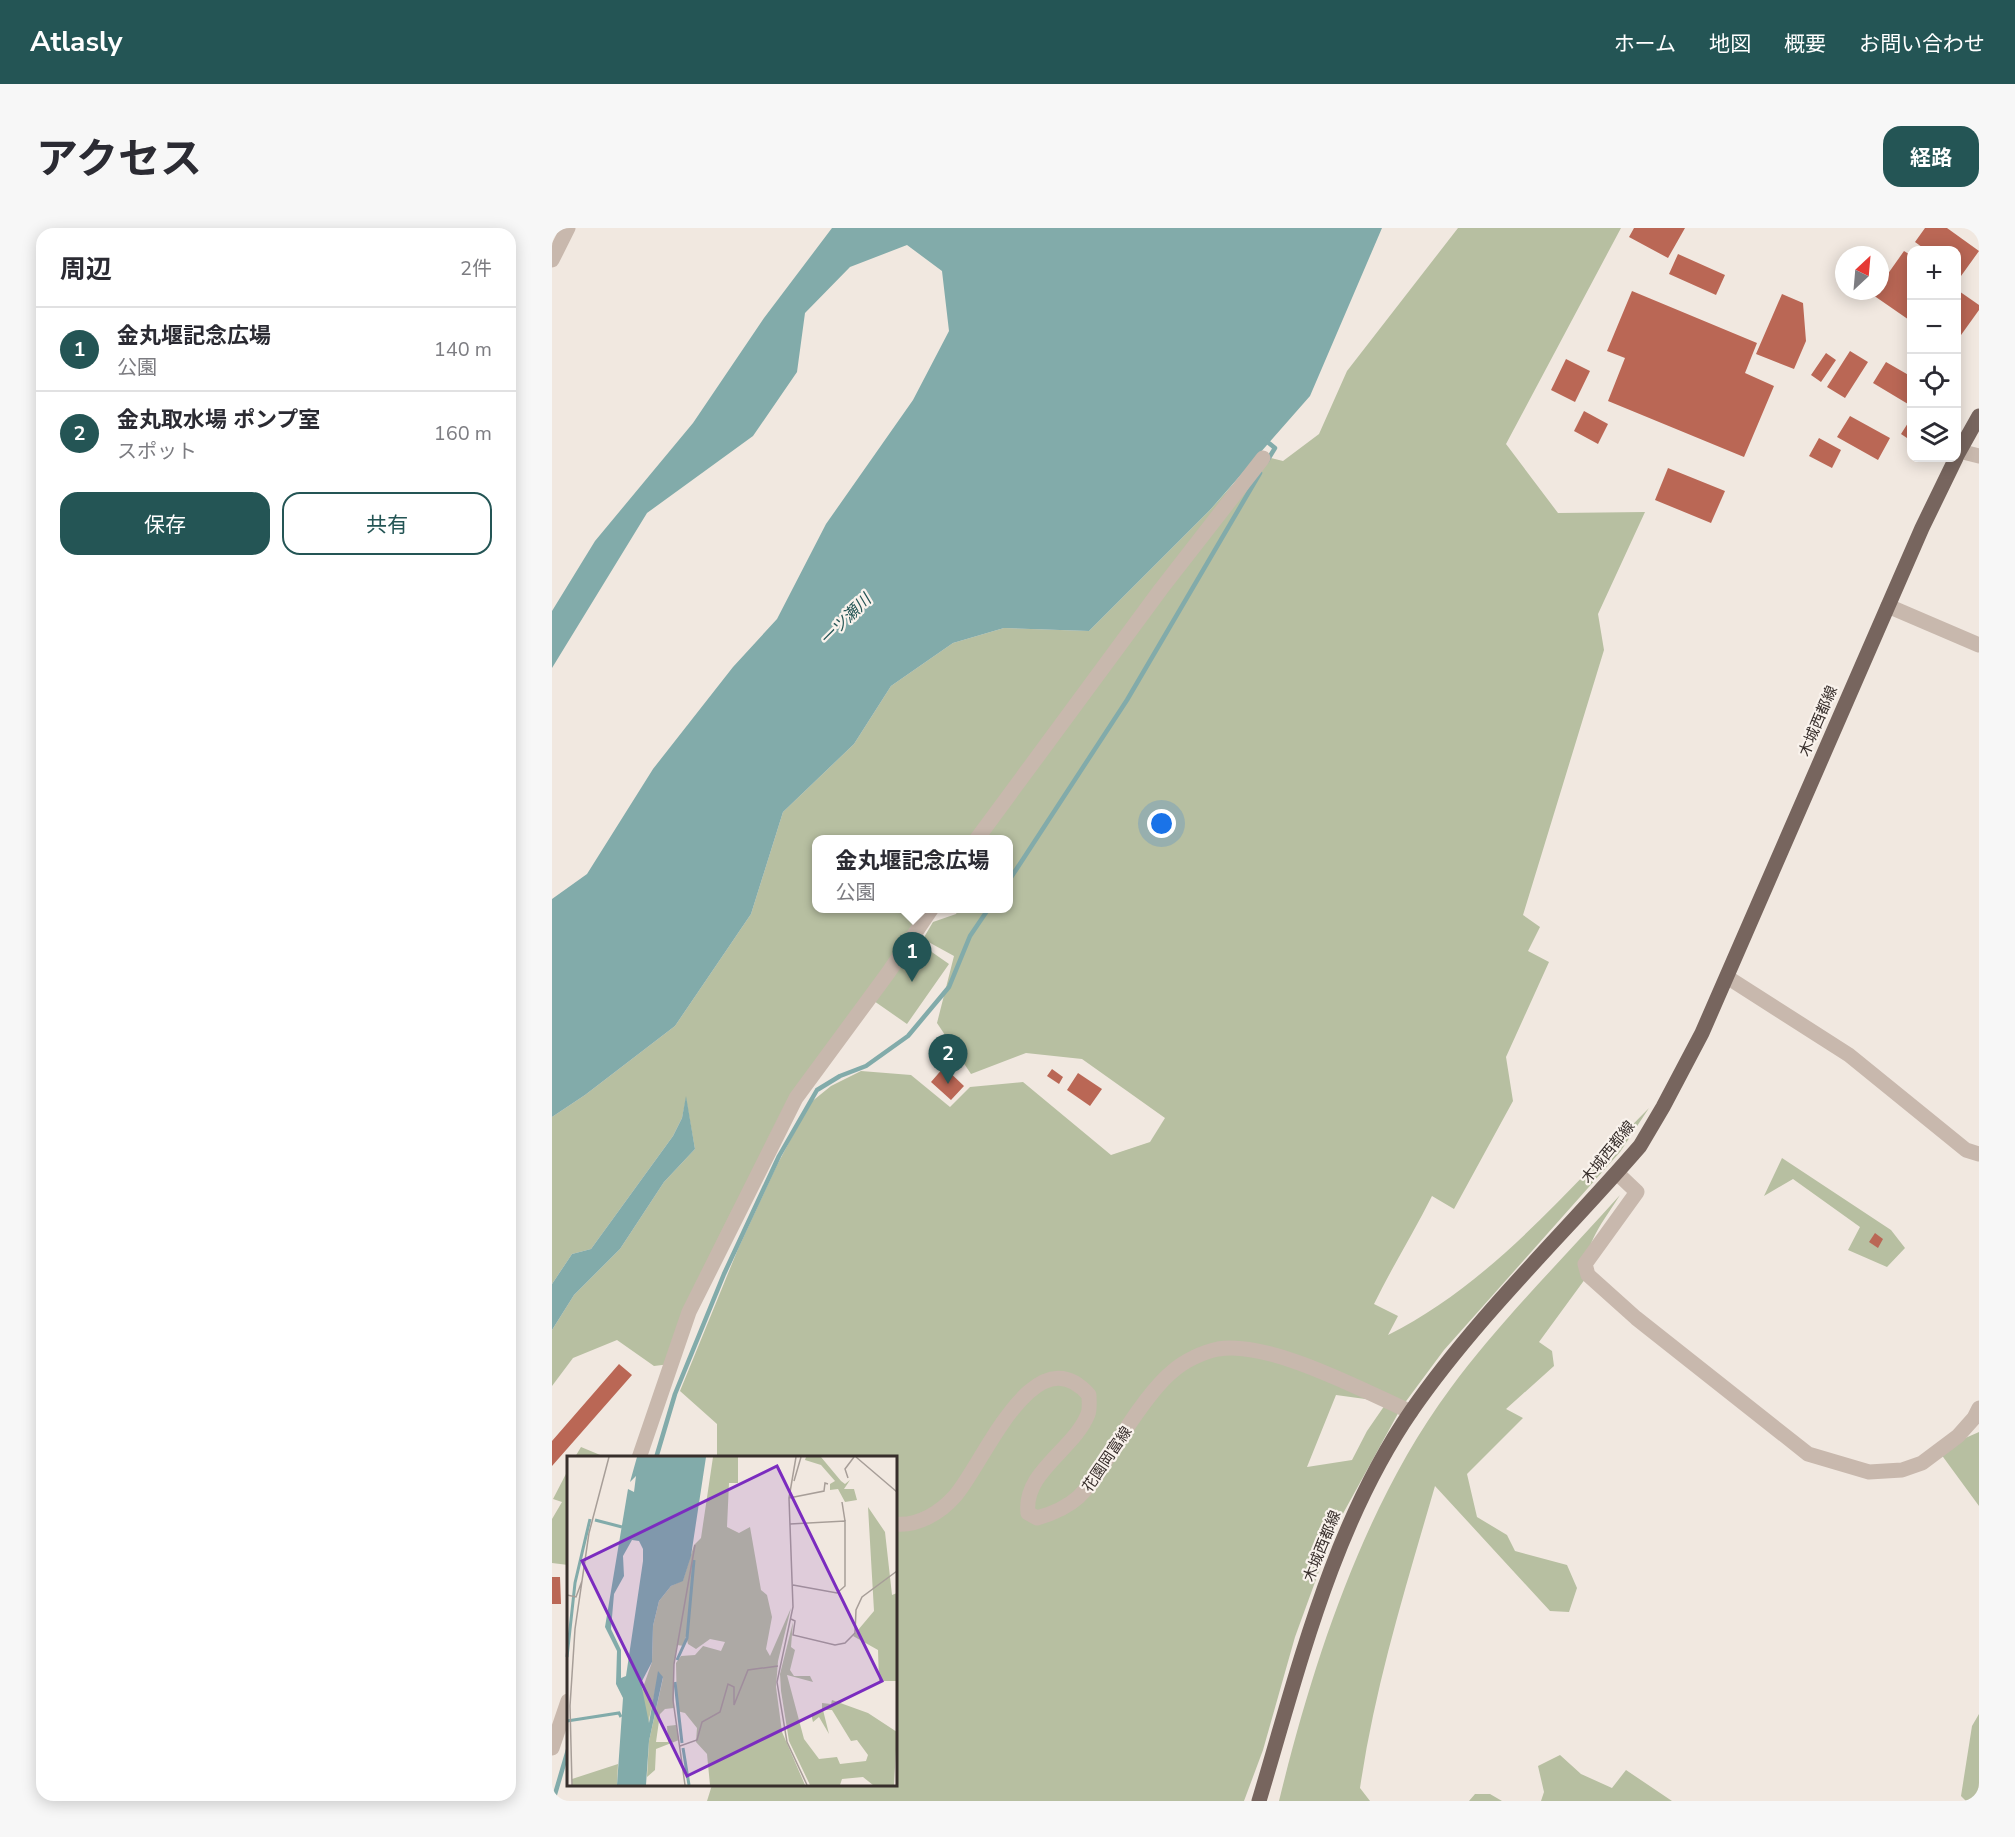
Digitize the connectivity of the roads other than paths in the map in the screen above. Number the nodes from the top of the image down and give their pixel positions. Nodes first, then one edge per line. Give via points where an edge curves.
1 (568, 228) edge
2 (552, 260) edge
3 (1979, 416) edge
4 (1961, 448) edge
5 (1961, 455) edge
6 (1979, 456) edge
7 (1263, 458) dead end
8 (1954, 462) edge
9 (1888, 606) junction
10 (1979, 645) edge
11 (980, 835) edge
12 (929, 913) edge
13 (1727, 977) junction
14 (1979, 1154) edge
15 (1617, 1173) junction
16 (1979, 1408) edge
17 (1411, 1412) junction
18 (640, 1456) edge
19 (897, 1524) edge
20 (567, 1704) edge
21 (552, 1748) edge
22 (1259, 1801) edge

1 - 2 street
3 - 4 main road, 木城西都線
5 - 6 street
7 - 11 street
8 - 9 main road, 木城西都線
9 - 10 street
9 - 13 main road, 木城西都線
12 - 18 street via 796,1098 688,1312
13 - 14 street via 1849,1055 1966,1150
13 - 15 main road, 木城西都線 via 1664,1107 1640,1146
15 - 16 street via 1637,1192 1585,1264 1588,1275 1636,1318 1808,1454 1869,1472 1902,1470 1922,1463 1958,1436
15 - 17 main road, 木城西都線 via 1456,1351
17 - 19 street, 花園岡富線 via 1354,1385 1268,1353 1217,1349 1172,1372 1125,1430 1084,1495 1057,1512 1037,1518 1028,1513 1027,1500 1036,1479 1065,1449 1088,1413 1089,1395 1077,1382 1061,1377 1030,1391 1000,1426 956,1496 921,1520 910,1525
17 - 22 main road, 木城西都線 via 1358,1504 1320,1597
20 - 21 street

